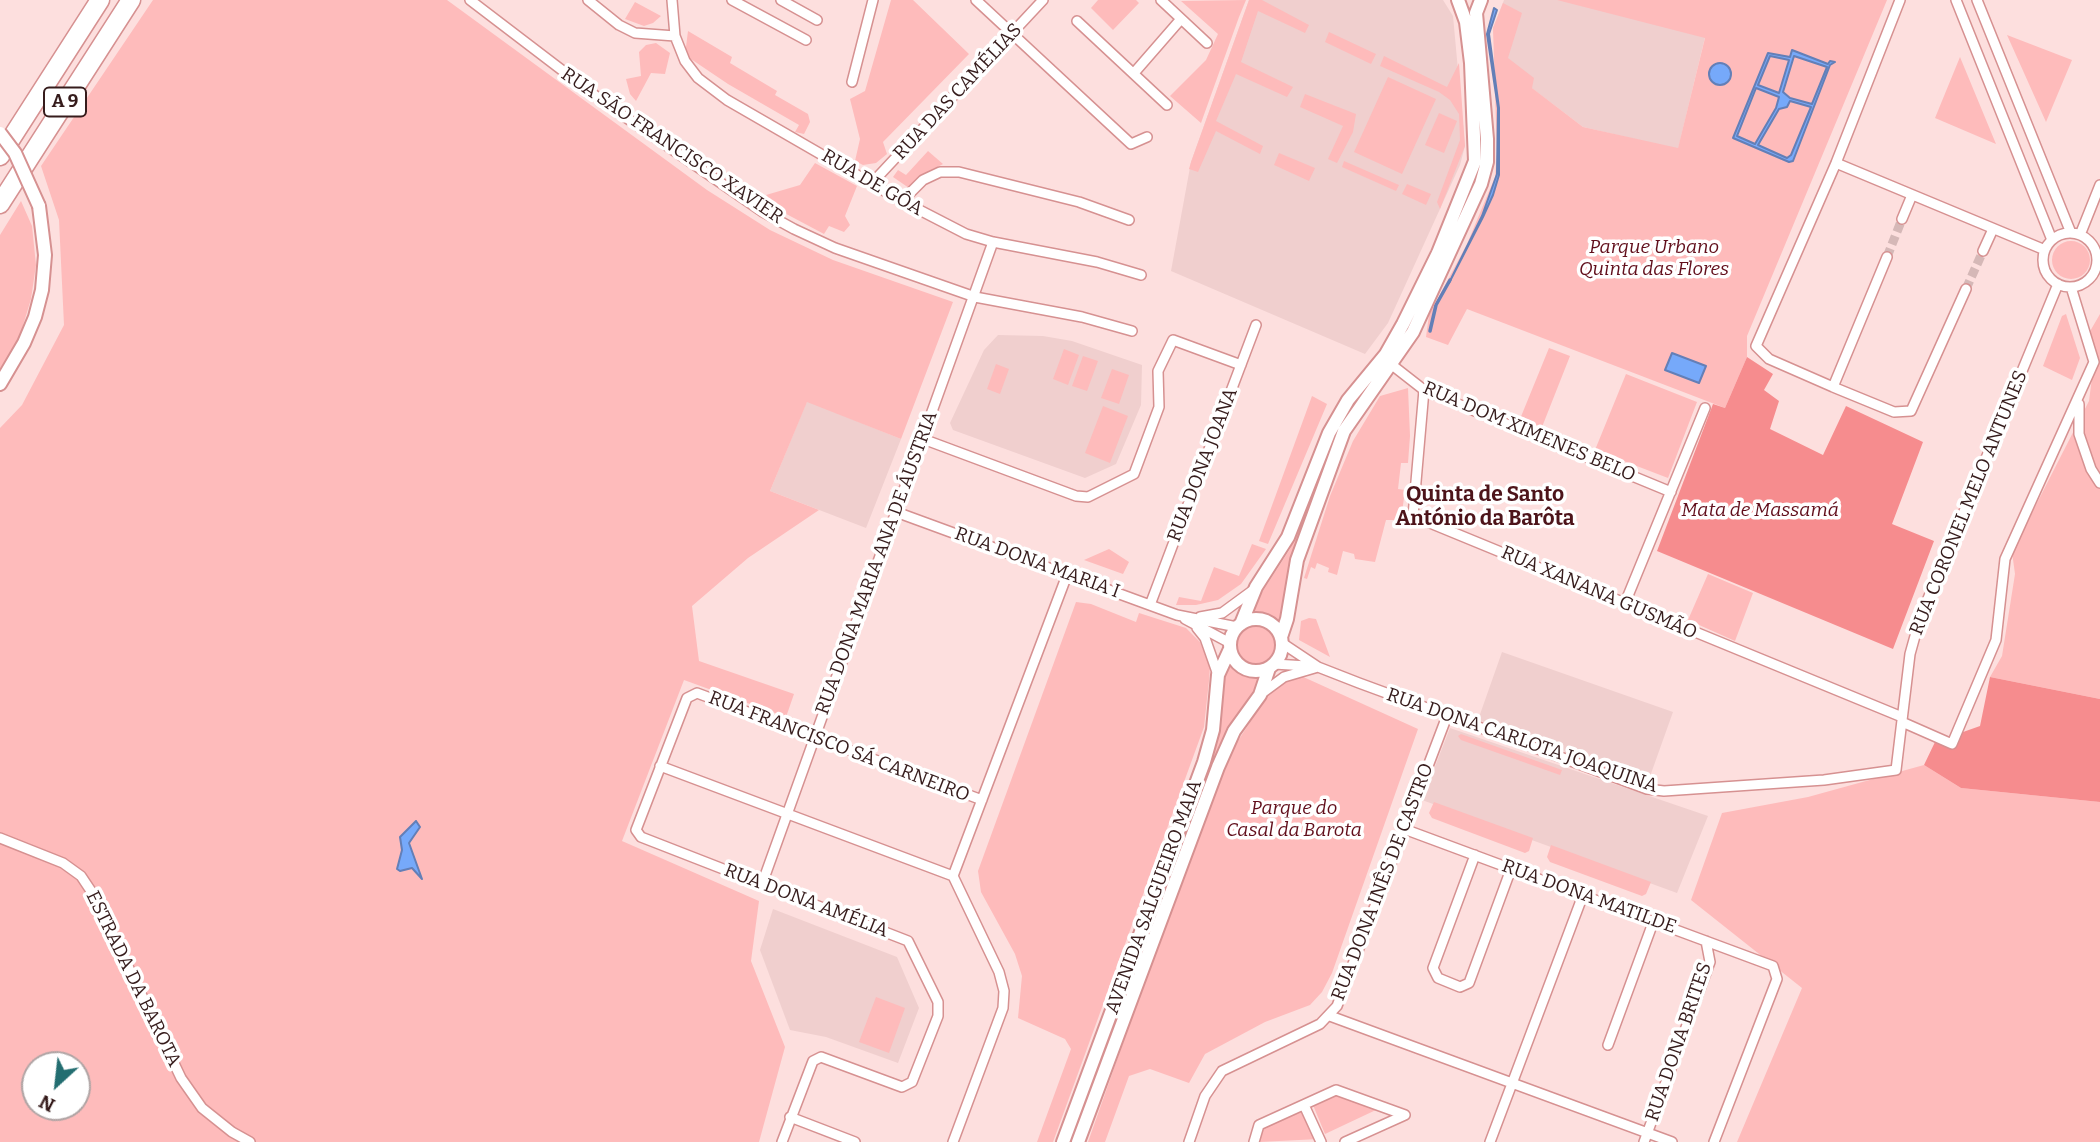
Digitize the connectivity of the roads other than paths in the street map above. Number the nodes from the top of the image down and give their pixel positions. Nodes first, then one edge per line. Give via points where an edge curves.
1 (100, 0) edge
2 (131, 0) edge
3 (470, 0) edge
4 (588, 0) edge
5 (672, 0) edge
6 (732, 0) edge
7 (781, 0) edge
8 (873, 0) edge
9 (976, 0) edge
10 (1043, 0) edge
11 (1161, 0) edge
12 (1458, 0) edge
13 (1464, 0) edge
14 (1479, 0) edge
15 (1900, 0) edge
16 (1956, 0) edge
17 (1977, 0) edge
18 (1181, 19) junction
19 (817, 20) dead end
20 (1077, 20) dead end
21 (1012, 34) junction
22 (675, 36) junction
23 (806, 40) dead end
24 (1207, 43) dead end
25 (1134, 73) junction
26 (852, 82) dead end
27 (1167, 105) dead end
28 (0, 133) edge
29 (1147, 137) dead end
30 (0, 156) edge
31 (1836, 163) junction
32 (872, 183) junction
33 (2100, 185) edge
34 (1912, 195) junction
35 (902, 201) junction
36 (0, 204) edge
37 (1902, 219) tunnel mouth
38 (1129, 220) dead end
39 (1993, 229) junction
40 (2075, 234) junction
41 (2052, 240) junction
42 (993, 242) junction
43 (2045, 250) junction
44 (1983, 251) tunnel mouth
45 (1887, 257) tunnel mouth
46 (2097, 272) edge
47 (1141, 275) dead end
48 (2058, 284) junction
49 (2071, 287) junction
50 (1966, 289) tunnel mouth
51 (975, 297) junction
52 (1256, 325) dead end
53 (1132, 331) dead end
54 (1241, 365) junction
55 (1392, 365) junction
56 (0, 384) edge
57 (1833, 387) junction
58 (1424, 390) junction
59 (2079, 398) junction
60 (1705, 408) dead end
61 (923, 439) junction
62 (2100, 483) edge
63 (1671, 492) junction
64 (896, 512) junction
65 (1067, 575) junction
66 (1256, 587) junction
67 (1625, 603) junction
68 (1150, 605) junction
69 (1177, 615) junction
70 (1194, 624) junction
71 (1239, 625) junction
72 (1281, 640) junction
73 (1230, 646) junction
74 (1271, 666) junction
75 (1318, 667) junction
76 (1218, 676) junction
77 (1260, 695) junction
78 (1447, 716) junction
79 (1902, 720) junction
80 (813, 739) junction
81 (660, 766) junction
82 (1896, 770) joint
83 (982, 800) junction
84 (785, 814) junction
85 (1404, 829) junction
86 (641, 837) joint
87 (0, 838) edge
88 (1475, 855) junction
89 (1511, 869) junction
90 (953, 876) junction
91 (762, 884) junction
92 (1583, 895) junction
93 (1654, 920) junction
94 (1706, 941) junction
95 (1330, 1016) junction
96 (1608, 1045) dead end
97 (1512, 1084) junction
98 (1304, 1105) junction
99 (790, 1117) junction
100 (1646, 1137) edge
101 (250, 1142) edge
102 (782, 1142) edge
103 (855, 1142) edge
104 (953, 1142) edge
105 (1063, 1142) edge
106 (1078, 1142) edge
107 (1189, 1142) edge
108 (1254, 1142) edge
109 (1321, 1142) edge
110 (1345, 1142) edge
111 (1490, 1142) edge
112 (1672, 1142) edge
113 (1714, 1142) edge

1 - 30 highway, A 9
2 - 36 highway, A 9
3 - 51 street, RUA SÃO FRANCISCO XAVIER via 606,103 775,219 835,248
4 - 22 street via 635,33
5 - 22 street, RUA DE GÔA
6 - 23 street
7 - 19 street
8 - 26 street
9 - 21 street
10 - 21 street, RUA DAS CAMÉLIAS
11 - 18 street
12 - 66 street via 1466,22 1474,100 1475,161 1471,173 1403,324 1329,433 1288,537
13 - 14 street
14 - 55 street via 1476,13 1487,162 1429,301
15 - 31 street
16 - 41 street
17 - 40 street
18 - 24 street
18 - 25 street
20 - 25 street
21 - 29 street via 1131,144
21 - 32 street, RUA DAS CAMÉLIAS
22 - 32 street, RUA DE GÔA via 698,78 727,100
25 - 27 street
28 - 56 street, bridge via 15,153 39,206 45,255 42,289 28,335
31 - 34 street
31 - 57 street via 1756,346 1769,359
32 - 35 street, RUA DE GÔA
33 - 40 street
34 - 37 street
34 - 39 street
35 - 38 street via 923,180 940,172 959,172 1079,202
35 - 42 street, RUA DE GÔA via 966,234
39 - 43 street
39 - 44 street
40 - 41 street
40 - 46 street via 2093,246
41 - 43 street
42 - 47 street, RUA DE GÔA via 1041,249
42 - 51 street, RUA DONA MARIA ANA DE ÁUSTRIA
43 - 48 street via 2046,273
45 - 57 street
46 - 49 street via 2085,283
48 - 49 street
48 - 79 street, RUA CORONEL MELO ANTUNES via 1920,618 1910,654
49 - 59 street via 2094,362
50 - 57 street via 1911,411 1894,412
51 - 53 street, RUA SÃO FRANCISCO XAVIER
51 - 61 street, RUA DONA MARIA ANA DE ÁUSTRIA
52 - 54 street, RUA DONA JOANA
54 - 61 street via 1173,340 1158,371 1159,407 1133,474 1088,497
54 - 68 street, RUA DONA JOANA
55 - 58 street, RUA DOM XIMENES BELO
55 - 72 street via 1344,431 1327,472 1297,560
58 - 63 street, RUA DOM XIMENES BELO
58 - 67 street, RUA XANANA GUSMÃO via 1413,516
59 - 62 street via 2079,434
59 - 79 street, RUA XANANA GUSMÃO via 2005,559 1996,640 1952,744
60 - 63 street
61 - 64 street, RUA DONA MARIA ANA DE ÁUSTRIA
63 - 67 street
64 - 65 street, RUA DONA MARIA I
64 - 80 street, RUA DONA MARIA ANA DE ÁUSTRIA
65 - 68 street, RUA DONA MARIA I
65 - 83 street
66 - 69 street, RUA DONA MARIA I via 1222,613
66 - 71 street
67 - 79 street, RUA XANANA GUSMÃO
68 - 69 street, RUA DONA MARIA I
69 - 70 street, RUA DONA MARIA I
69 - 71 street, RUA DONA MARIA I
70 - 73 street, RUA DONA MARIA I
70 - 76 street via 1205,638
71 - 72 street via 1264,620
71 - 73 street
72 - 74 street via 1280,654
72 - 75 street, RUA DONA CARLOTA JOAQUINA
73 - 74 street via 1236,662 1248,670
73 - 76 street, AVENIDA SALGUEIRO MAIA
74 - 75 street, RUA DONA CARLOTA JOAQUINA
74 - 77 street, AVENIDA SALGUEIRO MAIA
75 - 77 street via 1284,677
75 - 78 street, RUA DONA CARLOTA JOAQUINA
76 - 105 street, AVENIDA SALGUEIRO MAIA via 1213,730 1204,762
77 - 106 street, AVENIDA SALGUEIRO MAIA via 1224,751
78 - 82 street, RUA DONA CARLOTA JOAQUINA via 1664,791
78 - 85 street, RUA DONA INÊS DE CASTRO
79 - 82 street, RUA CORONEL MELO ANTUNES
80 - 81 street, RUA FRANCISCO SÁ CARNEIRO via 697,694 687,698
80 - 83 street, RUA FRANCISCO SÁ CARNEIRO
80 - 84 street, RUA DONA MARIA ANA DE ÁUSTRIA
81 - 84 street
81 - 86 street, RUA FRANCISCO SÁ CARNEIRO via 636,830
83 - 90 street
84 - 90 street
84 - 91 street, RUA DONA MARIA ANA DE ÁUSTRIA
85 - 88 street, RUA DONA MATILDE
85 - 95 street, RUA DONA INÊS DE CASTRO via 1345,990
86 - 91 street, RUA DONA AMÉLIA
87 - 101 street, ESTRADA DA BAROTA via 63,863 81,876 181,1078 202,1108
88 - 89 street, RUA DONA MATILDE
88 - 89 street via 1433,968 1438,978 1460,987 1469,983
89 - 92 street, RUA DONA MATILDE
90 - 104 street via 1004,991 1003,1008
91 - 99 street, RUA DONA AMÉLIA via 908,941 939,1002 938,1016 912,1082 902,1087 821,1057 813,1060
92 - 93 street, RUA DONA MATILDE
92 - 97 street
93 - 94 street, RUA DONA MATILDE
93 - 96 street
94 - 100 street, RUA DONA BRITES via 1710,962
94 - 113 street, RUA DONA MATILDE via 1773,966 1777,979
95 - 97 street
95 - 107 street, RUA DONA INÊS DE CASTRO via 1222,1071 1205,1096
97 - 100 street
97 - 111 street
98 - 108 street via 1259,1125
98 - 109 street
98 - 110 street via 1336,1090 1405,1115
99 - 102 street, RUA DONA AMÉLIA
99 - 103 street
100 - 112 street

